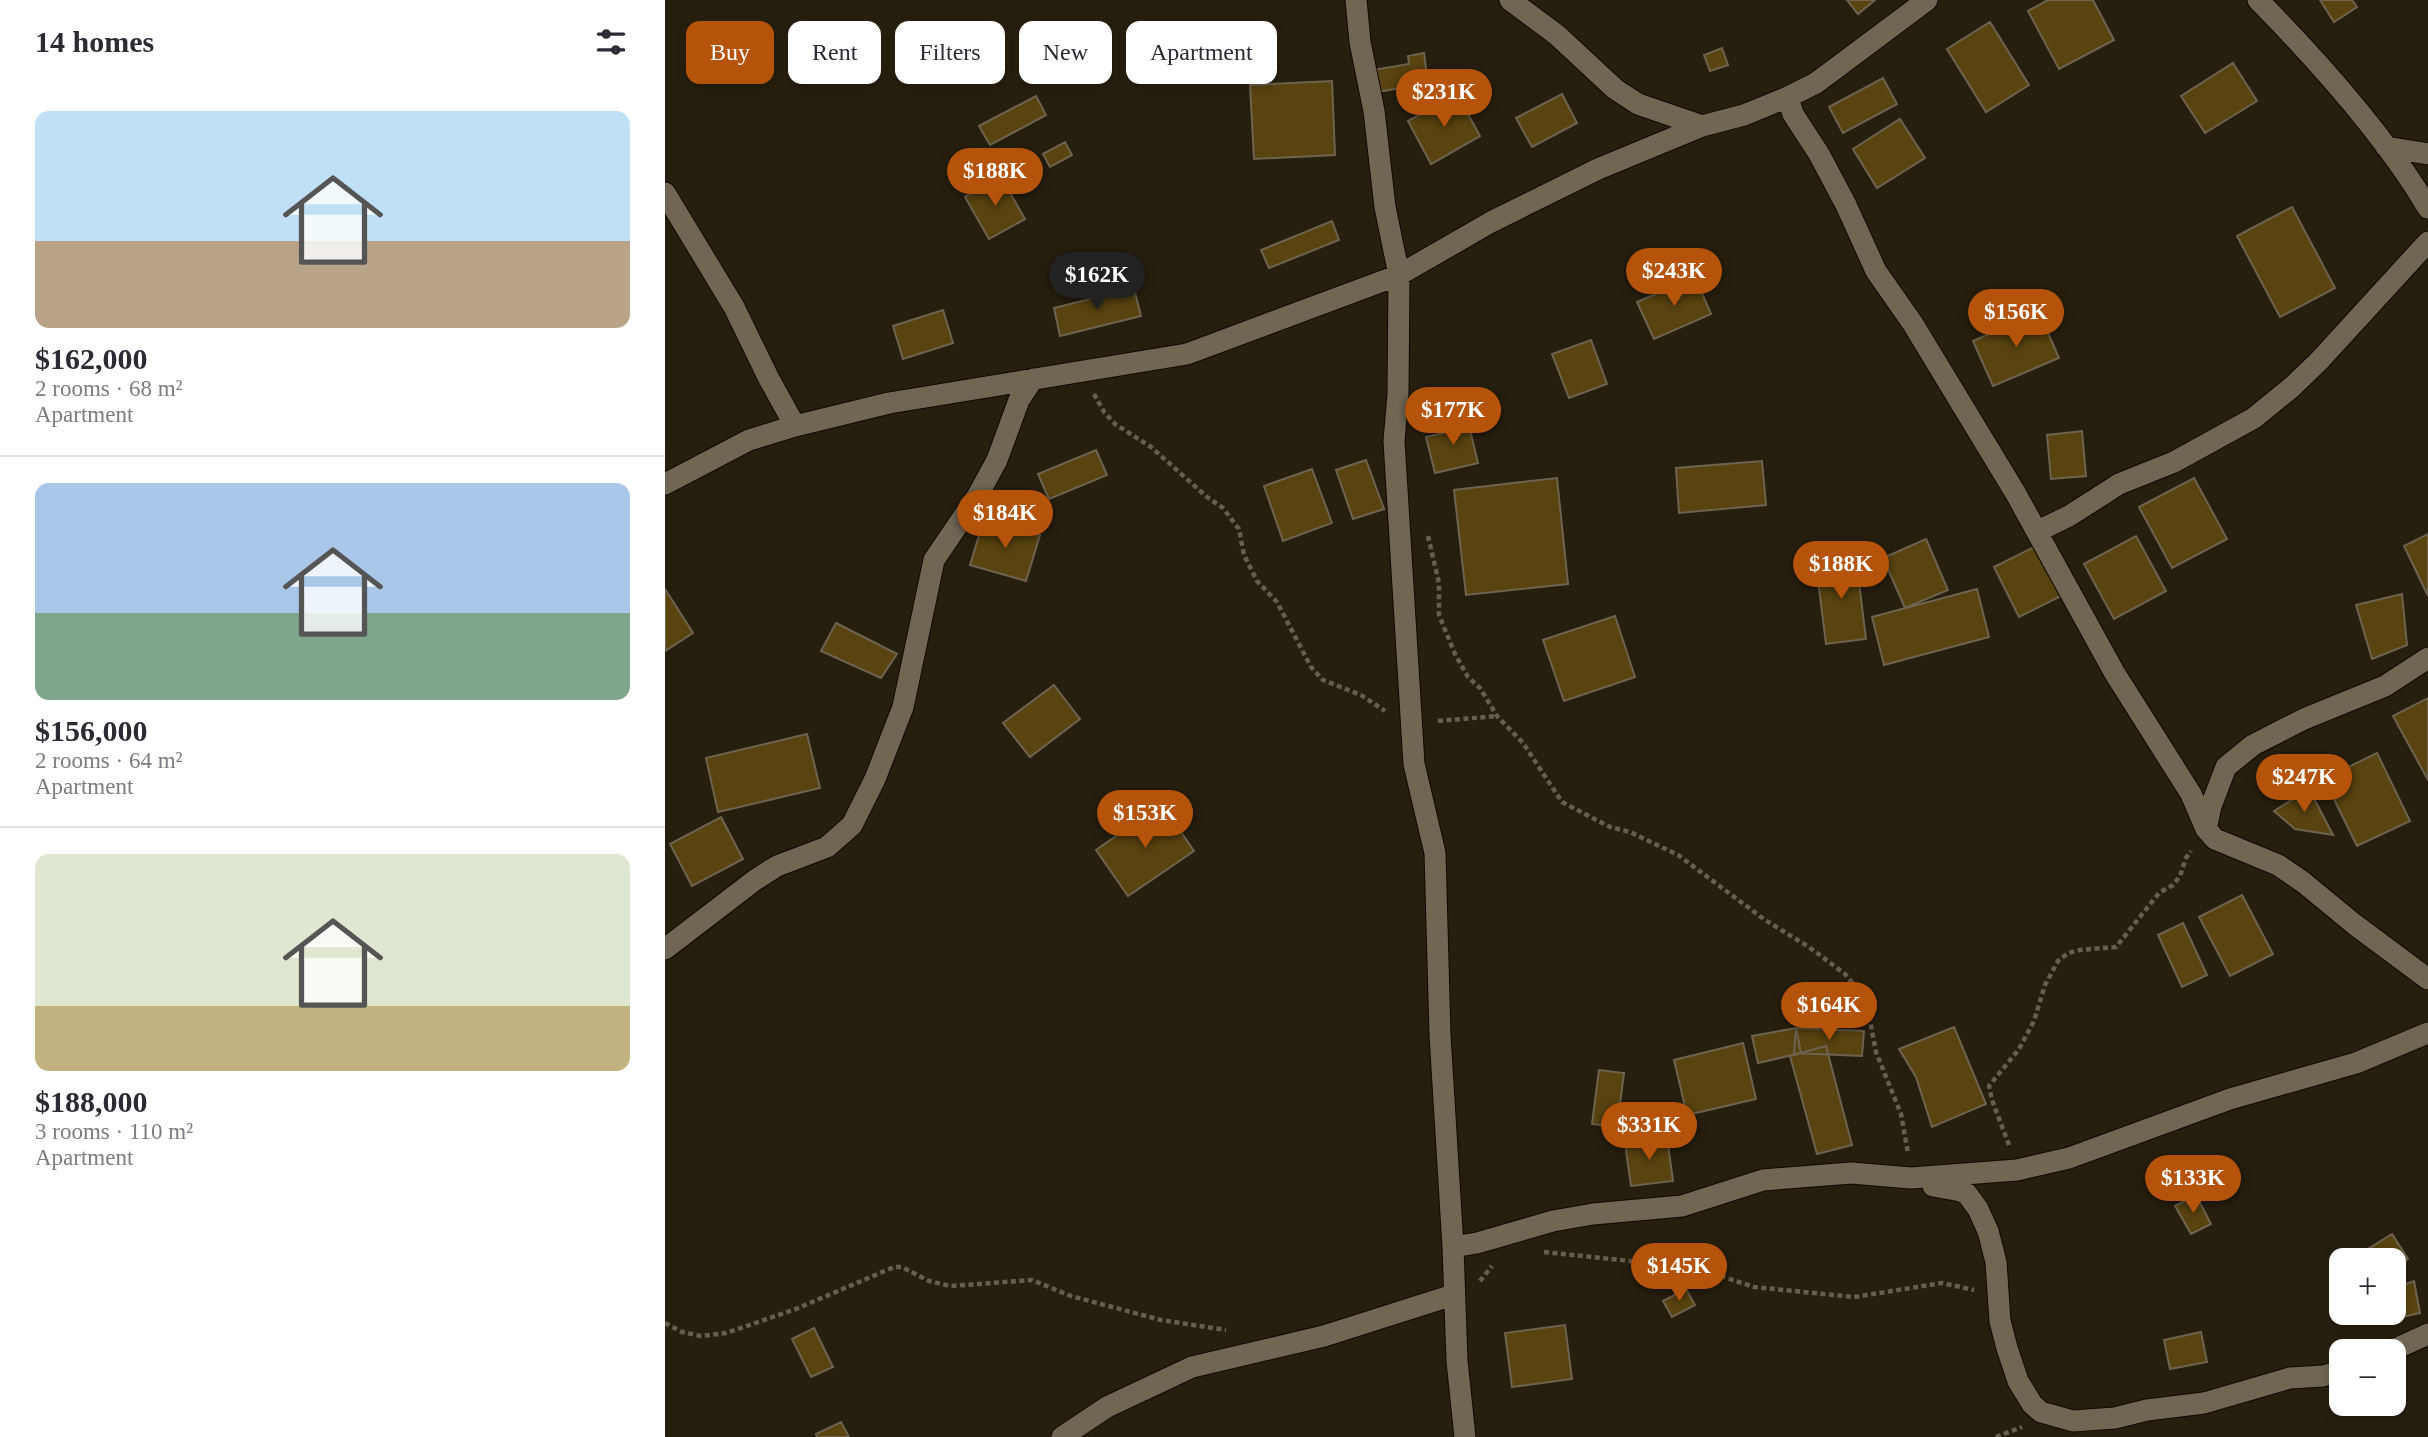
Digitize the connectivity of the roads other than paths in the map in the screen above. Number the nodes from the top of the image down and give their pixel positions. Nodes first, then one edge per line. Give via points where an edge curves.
1 (1356, 0) edge
2 (1510, 0) edge
3 (1927, 0) edge
4 (2258, 0) edge
5 (1788, 97) junction
6 (1702, 126) junction
7 (2386, 148) junction
8 (2428, 154) edge
9 (665, 193) edge
10 (2428, 208) edge
11 (2428, 242) edge
12 (1399, 275) junction
13 (1033, 379) junction
14 (795, 426) junction
15 (665, 484) edge
16 (2038, 531) junction
17 (2428, 658) edge
18 (2206, 829) junction
19 (665, 949) edge
20 (2428, 979) edge
21 (2428, 1032) edge
22 (1911, 1178) junction
23 (1453, 1247) junction
24 (1453, 1295) junction
25 (2428, 1334) edge
26 (2406, 1344) edge
27 (2329, 1374) edge
28 (1062, 1437) edge
29 (1465, 1437) edge

1 - 12 street
2 - 6 street via 1615,89 1638,104
3 - 5 street via 1816,83
4 - 7 street
5 - 6 street
5 - 16 street via 1876,271
6 - 12 street via 1544,195
7 - 8 street
7 - 10 street
9 - 14 street via 734,307
11 - 16 street via 2319,361 2254,418 2119,484
12 - 13 street via 1187,354
12 - 23 street via 1394,441 1414,764 1435,853
13 - 14 street via 889,403
13 - 19 street via 1019,400 985,483 934,560 903,707 852,825 827,846 755,880
14 - 15 street via 749,440
16 - 18 street via 2114,672 2191,794
17 - 18 street via 2385,686 2253,744 2227,767
18 - 20 street via 2214,839 2278,865 2302,881
21 - 22 street via 2356,1063 2230,1099 2069,1158 2017,1170
22 - 23 street via 1851,1173 1763,1180 1682,1206 1553,1221
22 - 27 street via 1961,1191 1978,1209 1994,1249 2007,1348 2018,1381 2041,1412 2073,1421 2115,1418 2204,1403 2290,1378
23 - 24 street
24 - 28 street via 1324,1336 1192,1367 1107,1407
24 - 29 street
25 - 26 street

